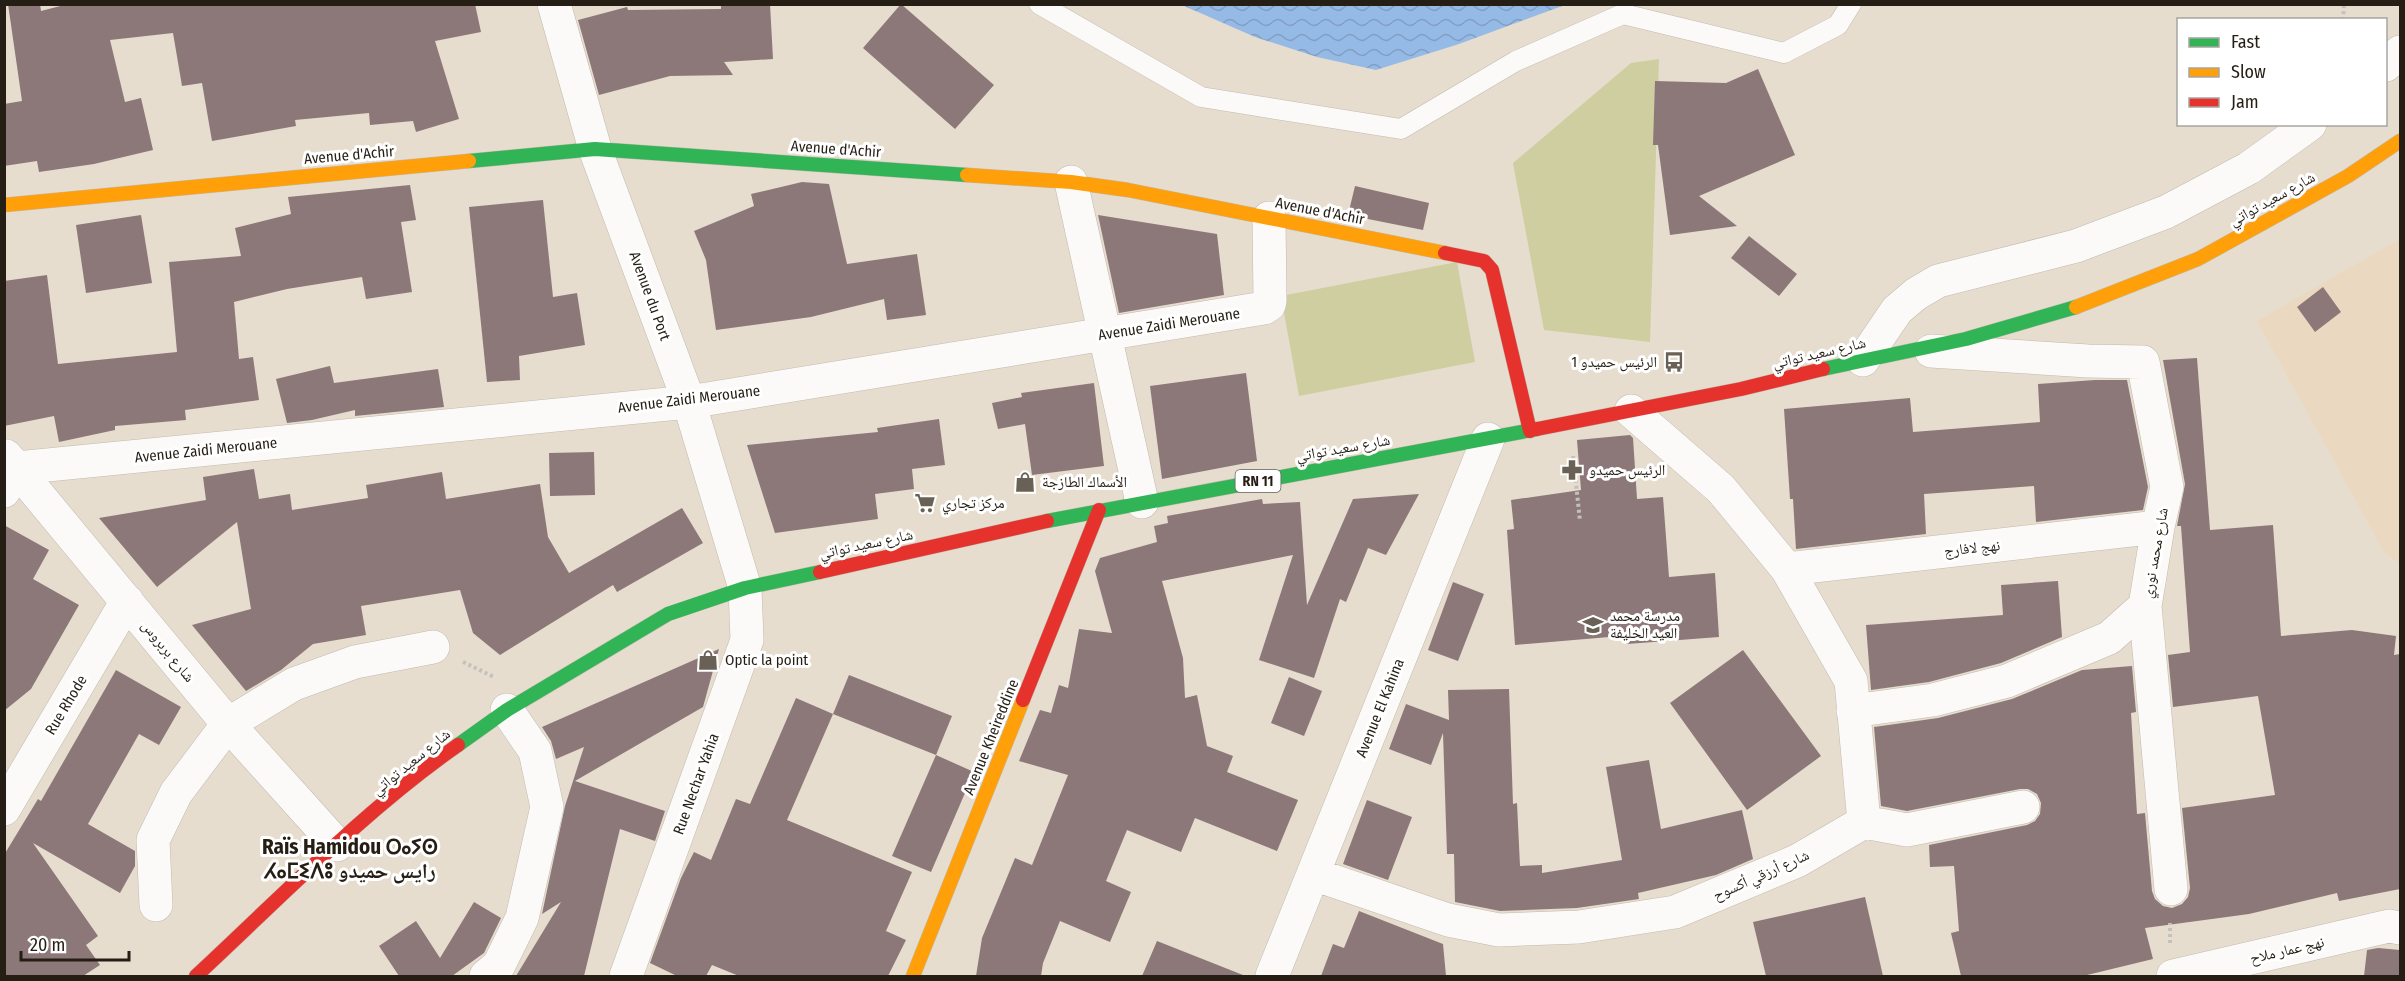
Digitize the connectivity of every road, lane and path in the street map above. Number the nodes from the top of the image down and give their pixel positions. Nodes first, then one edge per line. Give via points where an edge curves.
1 (554, 4) edge
2 (1039, 4) edge
3 (1851, 4) edge
4 (2400, 52) edge
5 (2387, 63) edge
6 (2307, 126) edge
7 (2400, 141) edge
8 (595, 148) junction
9 (1071, 182) junction
10 (4, 205) edge
11 (1269, 218) junction
12 (1105, 334) junction
13 (1912, 349) junction
14 (1863, 360) junction
15 (689, 402) junction
16 (1631, 411) junction
17 (1570, 423) junction
18 (1530, 431) junction
19 (1488, 439) junction
20 (9, 471) edge
21 (1142, 502) junction
22 (1099, 510) junction
23 (1580, 521) dead end
24 (2158, 527) junction
25 (1787, 568) junction
26 (745, 588) junction
27 (127, 601) junction
28 (2145, 606) junction
29 (433, 647) joint
30 (520, 702) junction
31 (1853, 711) junction
32 (228, 724) junction
33 (2024, 807) dead end
34 (4, 809) edge
35 (1864, 822) junction
36 (337, 845) junction
37 (1313, 874) junction
38 (2171, 889) joint
39 (156, 906) dead end
40 (2400, 928) edge
41 (2170, 944) dead end
42 (196, 976) edge
43 (486, 976) edge
44 (626, 976) edge
45 (913, 976) edge
46 (1272, 976) edge
47 (2173, 976) edge

1 - 8 street, Avenue du Port
2 - 3 lane via 1201,97 1401,129 1516,62 1623,14 1784,53 1838,25
4 - 5 street
6 - 14 street via 2249,168 2166,212 2076,246 1938,281 1897,310
7 - 13 main road, شارع سعيد تواتي / RN 11 via 2348,176 2198,259 2088,304 1966,339
8 - 9 main road, Avenue d'Achir
8 - 10 main road, Avenue d'Achir
8 - 15 street, Avenue du Port
9 - 11 main road, Avenue d'Achir
9 - 12 street
11 - 12 street, Avenue Zaidi Merouane via 1269,305
11 - 18 main road, Avenue d'Achir via 1484,261 1492,270
12 - 15 street, Avenue Zaidi Merouane
12 - 21 street
13 - 14 main road, شارع سعيد تواتي / RN 11
13 - 24 street, شارع محمد نوري via 2088,362 2143,362 2167,487
14 - 16 main road, شارع سعيد تواتي / RN 11
15 - 20 street, Avenue Zaidi Merouane
15 - 26 street, Avenue du Port
16 - 17 main road, شارع سعيد تواتي / RN 11
16 - 25 street via 1721,489
17 - 18 main road, شارع سعيد تواتي / RN 11
17 - 23 path
18 - 19 main road, شارع سعيد تواتي / RN 11
19 - 21 main road, شارع سعيد تواتي / RN 11
19 - 37 street, Avenue El Kahina
20 - 27 street, شارع بربروس
21 - 22 main road, شارع سعيد تواتي / RN 11
22 - 26 main road, شارع سعيد تواتي / RN 11
22 - 45 main road, Avenue Kheireddine
24 - 25 street, نهج لافارج
24 - 28 street, شارع محمد نوري
25 - 31 street via 1851,681
26 - 30 main road, شارع سعيد تواتي / RN 11 via 668,614
26 - 44 street, Rue Nechar Yahia via 747,640
27 - 32 street, شارع بربروس
27 - 34 street, Rue Rhode
28 - 31 street via 2109,638 2007,681 1933,700
28 - 38 street, شارع محمد نوري
29 - 30 path
29 - 32 street via 355,662 294,684
30 - 36 main road, شارع سعيد تواتي / RN 11 via 429,765
30 - 43 street via 547,807 522,918 498,965
31 - 35 street
32 - 36 street, شارع بربروس
32 - 39 street via 176,793 153,840
33 - 35 street via 1907,830
35 - 37 street, شارع أرزقي أكسوح via 1797,861 1675,912 1579,927 1499,930 1468,924
36 - 42 main road, شارع سعيد تواتي / RN 11
37 - 46 street, Avenue El Kahina
38 - 41 path
40 - 47 street, نهج عمار ملاح via 2389,926

